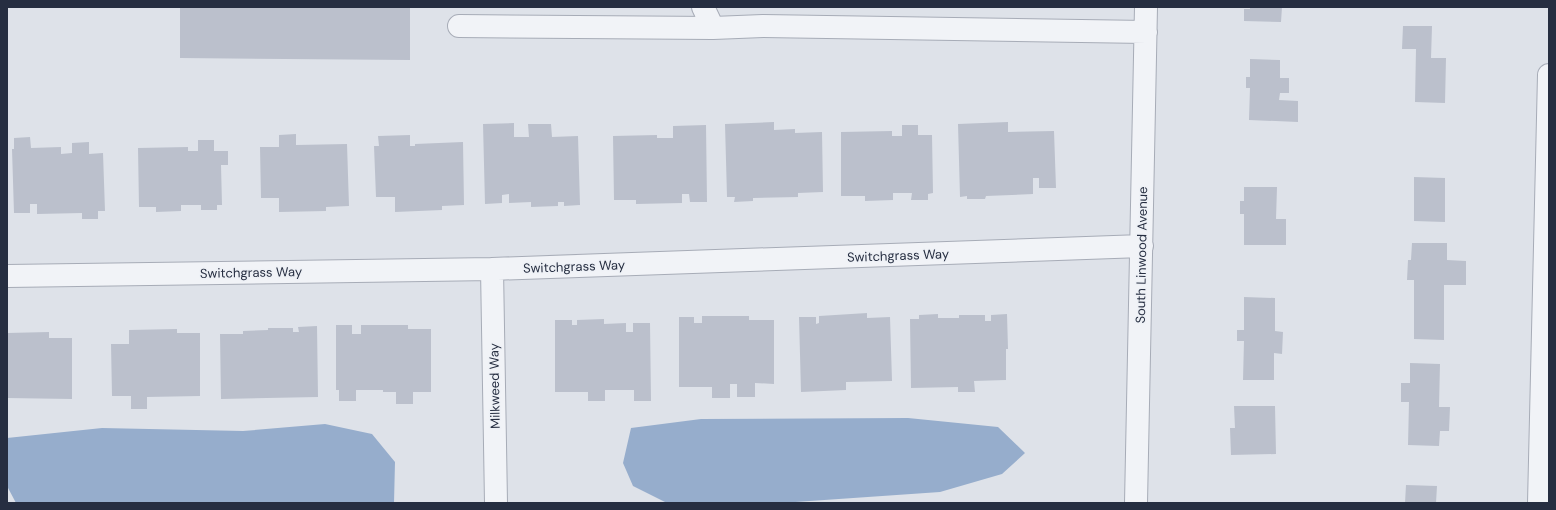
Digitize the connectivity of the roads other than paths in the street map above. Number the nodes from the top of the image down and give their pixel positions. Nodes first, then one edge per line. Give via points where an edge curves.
1 (703, 7) edge
2 (1146, 7) edge
3 (459, 26) dead end
4 (713, 28) junction
5 (1146, 32) junction
6 (1549, 75) edge
7 (1142, 246) junction
8 (492, 269) junction
9 (7, 276) edge
10 (496, 503) edge
11 (1136, 503) edge
12 (1539, 503) edge

1 - 4 street
2 - 5 street, South Linwood Avenue
3 - 4 street
4 - 5 street via 763,26
5 - 7 street, South Linwood Avenue
6 - 12 street
7 - 8 street, Switchgrass Way
7 - 11 street, South Linwood Avenue
8 - 9 street, Switchgrass Way
8 - 10 street, Milkweed Way

